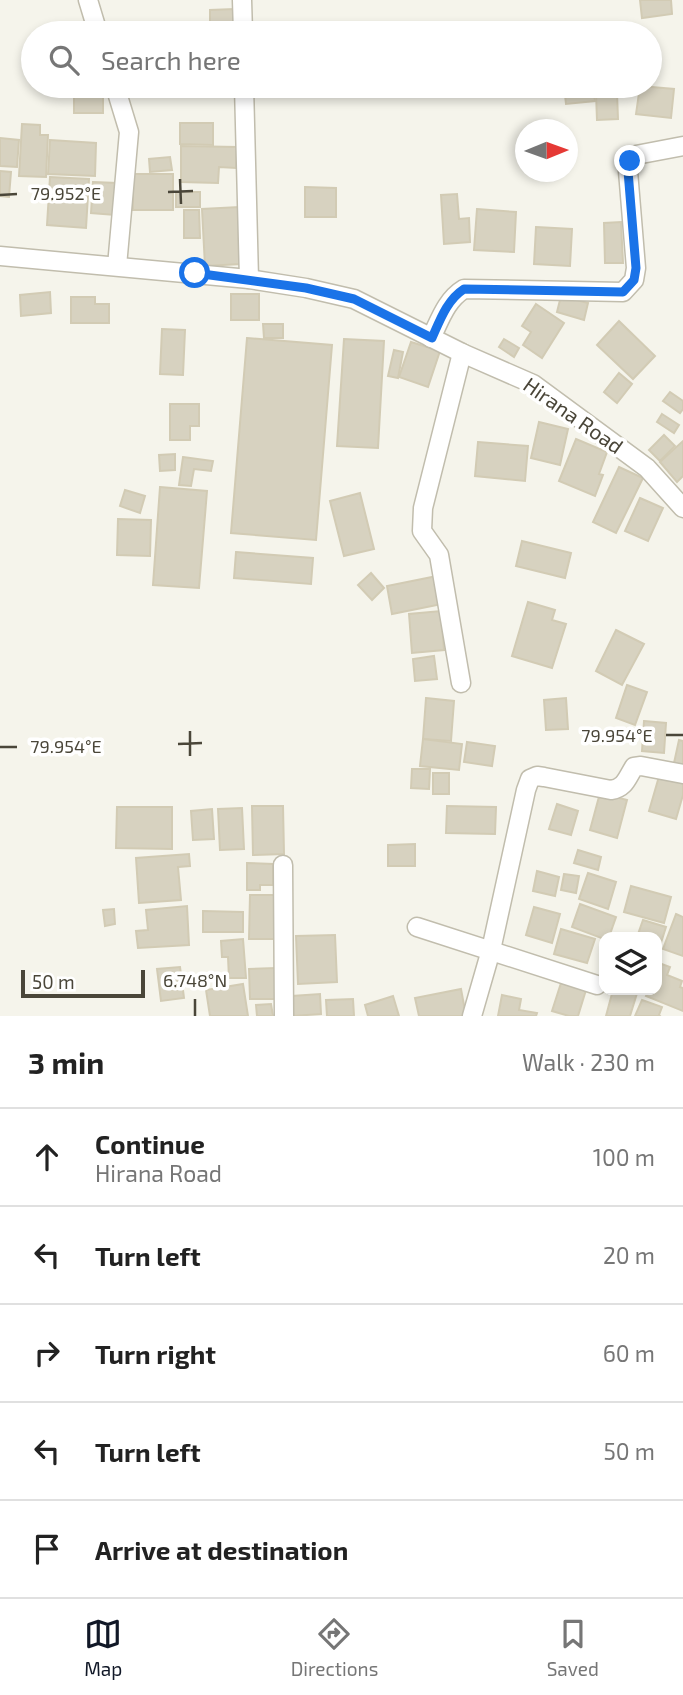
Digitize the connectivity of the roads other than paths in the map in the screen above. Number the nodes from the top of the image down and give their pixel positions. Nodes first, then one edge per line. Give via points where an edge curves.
1 (88, 0) edge
2 (242, 0) edge
3 (95, 21) edge
4 (243, 21) edge
5 (119, 98) edge
6 (244, 98) edge
7 (683, 146) edge
8 (0, 256) edge
9 (117, 266) junction
10 (249, 279) junction
11 (432, 338) junction
12 (462, 353) junction
13 (683, 508) edge
14 (461, 683) dead end
15 (683, 774) edge
16 (283, 865) dead end
17 (417, 927) dead end
18 (491, 950) junction
19 (597, 985) dead end
20 (284, 1016) edge
21 (472, 1016) edge

1 - 3 street
2 - 4 street
5 - 9 street via 129,132
6 - 10 street
7 - 11 street via 636,155 630,161 636,268 634,280 623,292 464,289 449,303
8 - 9 street, Hirana Road
9 - 10 street, Hirana Road
10 - 11 street, Hirana Road via 354,299
11 - 12 street, Hirana Road
12 - 13 street, Hirana Road via 533,384 646,468
12 - 14 street via 423,508 422,531 439,555
15 - 18 street via 634,767 624,786 611,790 537,776 530,779
16 - 20 street
17 - 18 street
18 - 19 street
18 - 21 street

